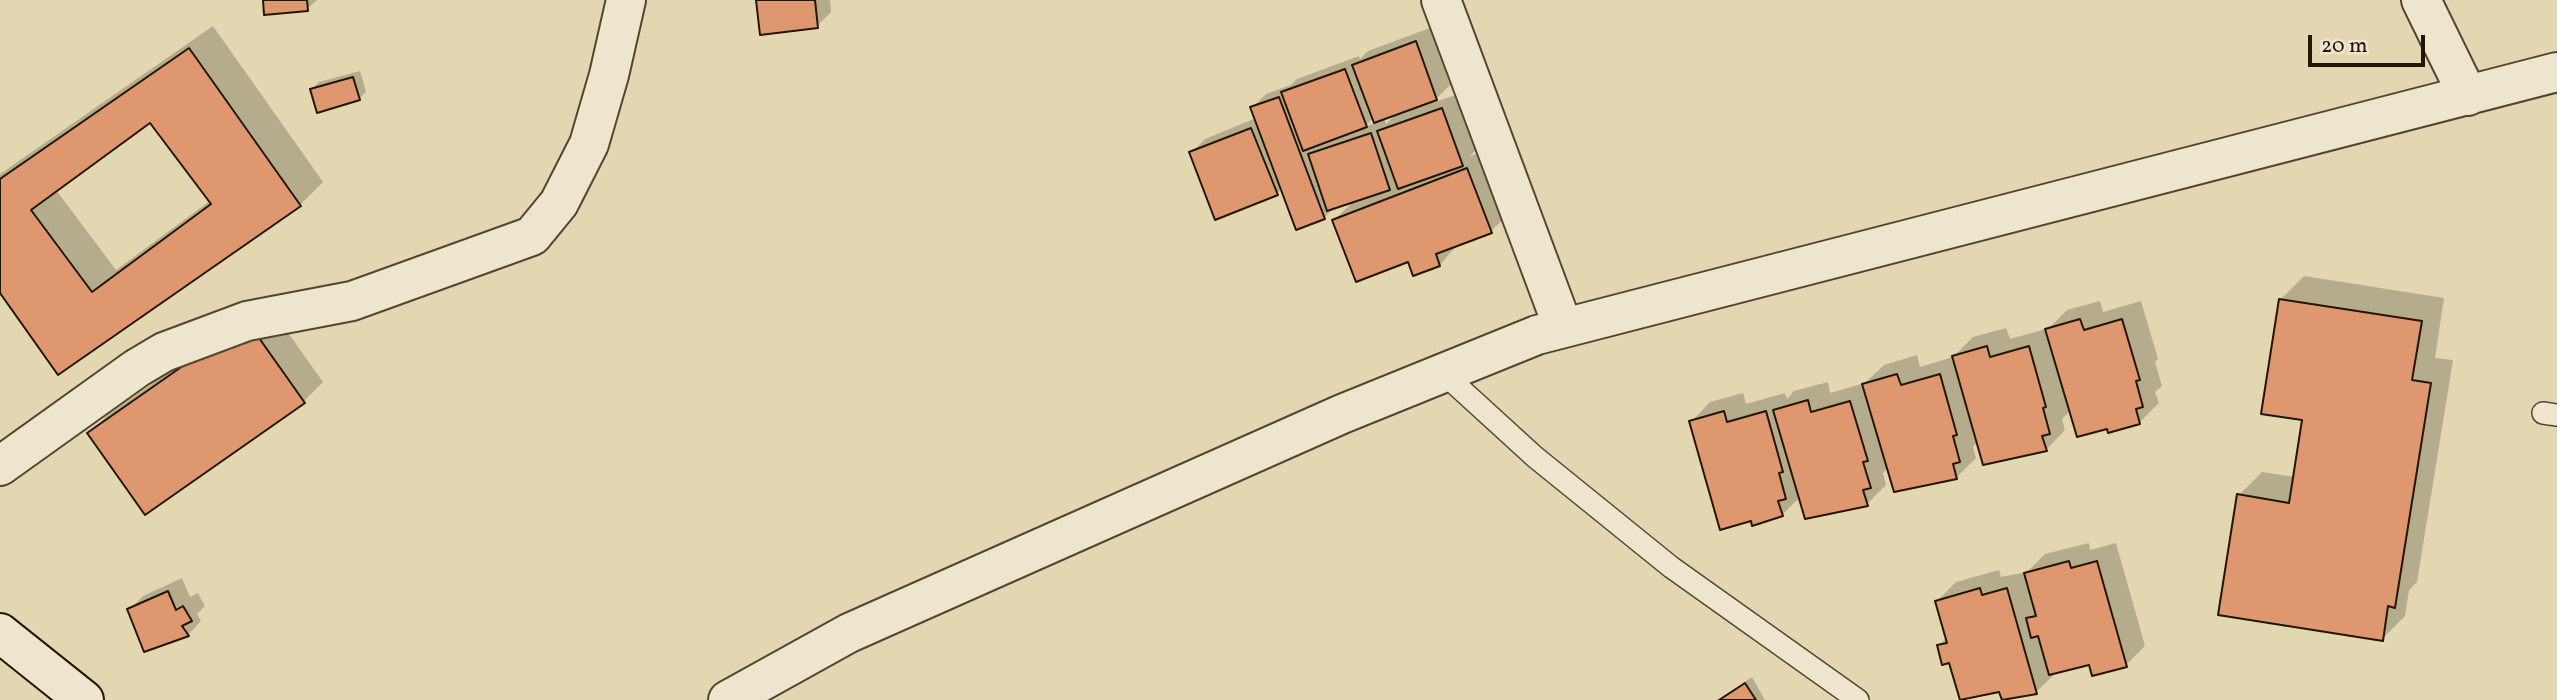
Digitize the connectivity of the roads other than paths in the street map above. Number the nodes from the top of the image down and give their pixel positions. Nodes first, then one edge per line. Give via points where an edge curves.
1 (626, 0) edge
2 (1441, 0) edge
3 (2421, 0) edge
4 (2557, 72) edge
5 (2468, 96) junction
6 (1563, 327) junction
7 (1443, 373) junction
8 (0, 466) edge
9 (0, 633) edge
10 (84, 700) edge
11 (728, 700) edge
12 (1858, 700) edge

1 - 8 street via 589,144 559,203 532,236 352,301 247,321 164,352
2 - 6 street
3 - 5 street
4 - 5 street
5 - 6 street
6 - 7 street
7 - 11 street via 849,633
7 - 12 lane via 1535,457 1671,567
9 - 10 street

